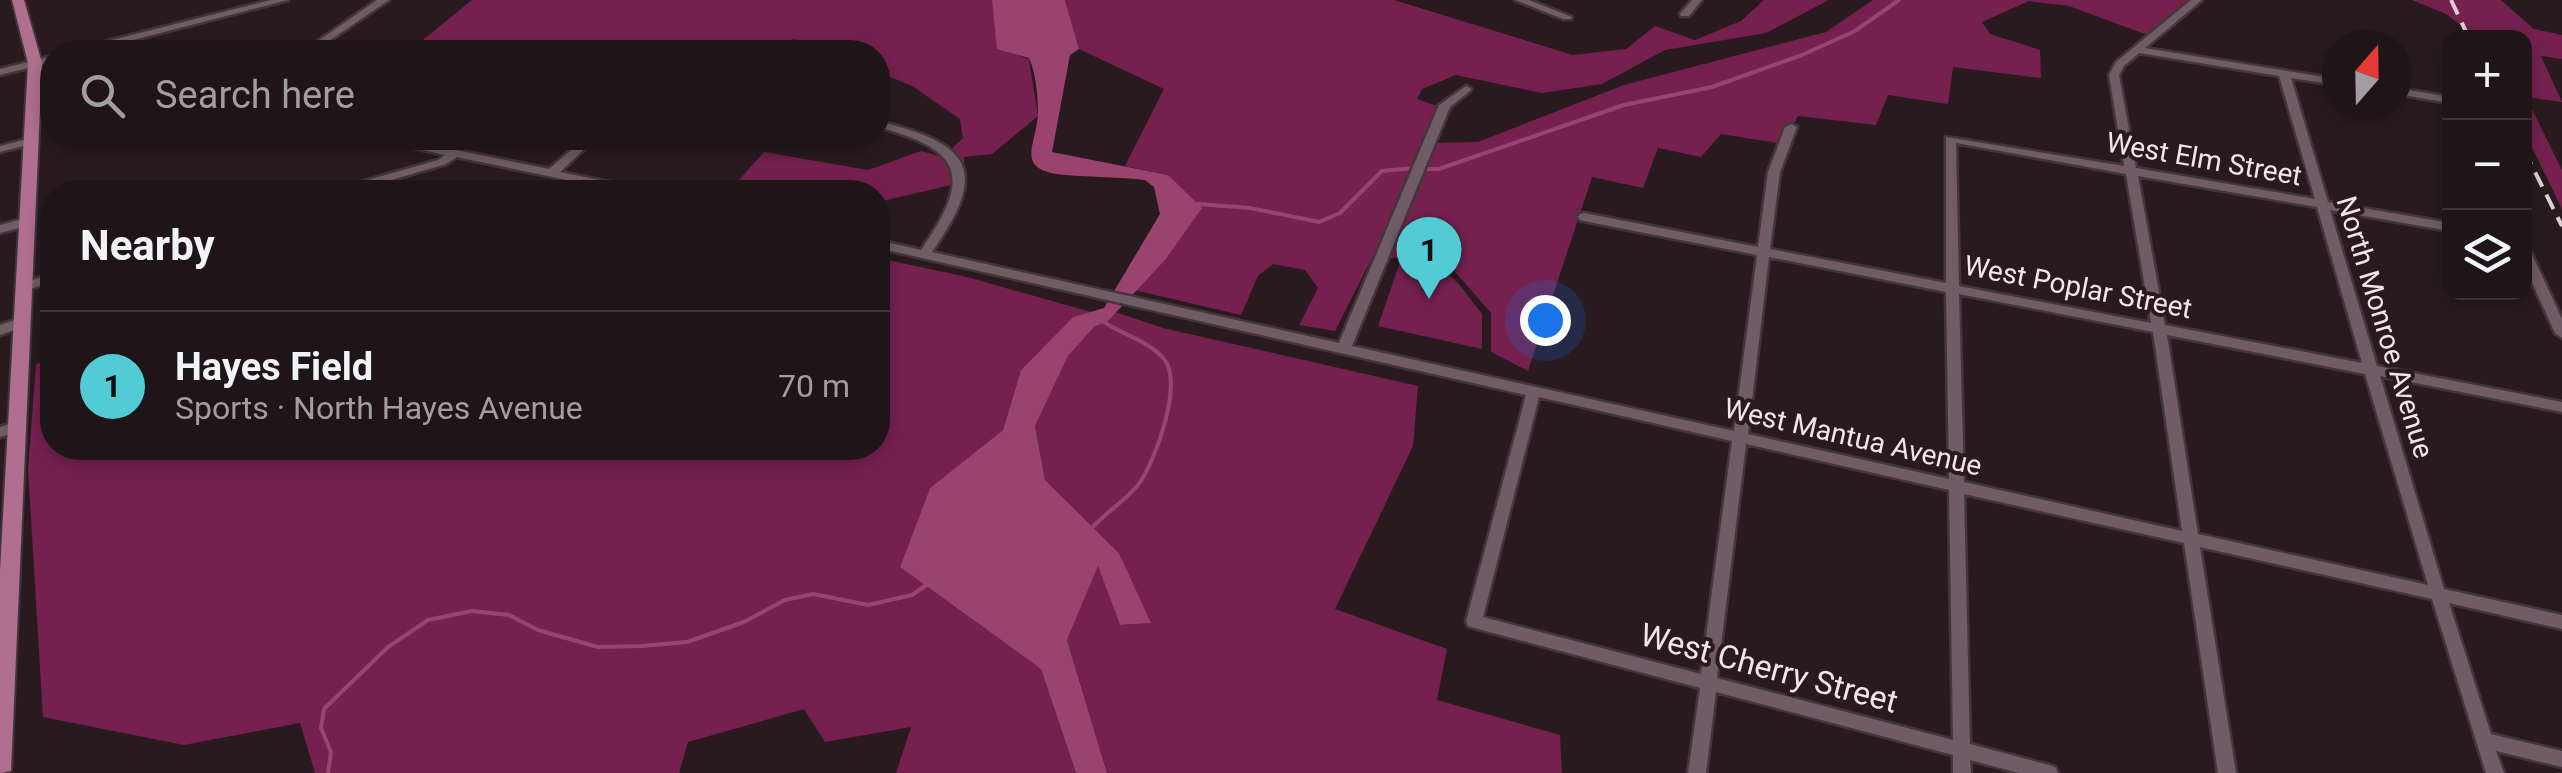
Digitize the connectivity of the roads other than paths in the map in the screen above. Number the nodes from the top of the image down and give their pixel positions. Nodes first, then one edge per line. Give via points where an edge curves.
1 (18, 0) edge
2 (283, 0) edge
3 (384, 0) edge
4 (1520, 0) edge
5 (1697, 0) edge
6 (2197, 0) edge
7 (1685, 14) dead end
8 (1567, 17) dead end
9 (124, 40) edge
10 (325, 40) edge
11 (40, 48) edge
12 (2137, 50) junction
13 (40, 64) edge
14 (0, 72) edge
15 (2284, 74) junction
16 (2322, 80) edge
17 (1466, 90) dead end
18 (2412, 94) edge
19 (40, 97) edge
20 (2442, 99) edge
21 (890, 126) edge
22 (1790, 127) dead end
23 (31, 141) junction
24 (0, 148) edge
25 (442, 150) edge
26 (577, 150) edge
27 (455, 153) junction
28 (2132, 172) junction
29 (551, 174) junction
30 (381, 180) edge
31 (580, 180) edge
32 (2322, 206) junction
33 (1584, 217) dead end
34 (26, 222) junction
35 (2442, 226) edge
36 (0, 229) edge
37 (890, 247) edge
38 (1764, 252) junction
39 (924, 254) junction
40 (2532, 267) edge
41 (40, 282) edge
42 (22, 287) junction
43 (1954, 288) junction
44 (1107, 296) joint
45 (1133, 302) joint
46 (21, 323) junction
47 (2159, 328) junction
48 (1, 329) edge
49 (2562, 333) edge
50 (1344, 348) junction
51 (2372, 370) junction
52 (1534, 391) junction
53 (2562, 408) edge
54 (8, 429) edge
55 (1739, 437) junction
56 (1958, 486) junction
57 (2190, 538) junction
58 (5, 550) edge
59 (2438, 594) junction
60 (2562, 622) edge
61 (1706, 682) junction
62 (1, 728) edge
63 (2485, 740) junction
64 (1962, 750) junction
65 (2562, 760) edge
66 (0, 771) edge
67 (1696, 773) edge
68 (1962, 773) edge
69 (2048, 773) edge
70 (2228, 773) edge
71 (2495, 773) edge

1 - 11 main road
2 - 9 street
3 - 10 street
4 - 8 street
5 - 7 street
6 - 12 street
12 - 15 street
12 - 28 street via 2114,74
13 - 14 street
15 - 16 street
15 - 32 street, North Monroe Avenue
17 - 50 street via 1445,105
18 - 20 street
19 - 23 main road
21 - 39 street via 935,141 961,177 955,206
22 - 38 street via 1774,172
23 - 24 street
23 - 34 main road
25 - 27 street
26 - 29 street
27 - 29 street
27 - 30 street
28 - 32 street, West Elm Street
28 - 43 street, West Elm Street via 1950,140
28 - 47 street
29 - 31 street
32 - 35 street, West Elm Street
32 - 51 street, North Monroe Avenue
33 - 38 street, West Poplar Street
34 - 36 street
34 - 42 main road
37 - 39 street
38 - 43 street, West Poplar Street
38 - 55 street
39 - 44 street
40 - 49 street
41 - 42 street
42 - 46 main road
43 - 47 street, West Poplar Street
43 - 56 street
44 - 45 street
45 - 50 street, West Mantua Avenue
46 - 48 street
46 - 54 main road
47 - 51 street, West Poplar Street
47 - 57 street
50 - 52 street, West Mantua Avenue
51 - 53 street, West Poplar Street
51 - 59 street, North Monroe Avenue
52 - 55 street, West Mantua Avenue
52 - 61 street, West Cherry Street via 1474,621
54 - 58 main road
55 - 56 street, West Mantua Avenue
55 - 61 street
56 - 57 street, West Mantua Avenue
56 - 64 street
57 - 59 street, West Mantua Avenue
57 - 70 street
58 - 62 main road
59 - 60 street, West Mantua Avenue
59 - 63 street, North Monroe Avenue
61 - 64 street, West Cherry Street
61 - 67 street
62 - 66 main road
63 - 65 street
63 - 71 street, North Monroe Avenue
64 - 68 street
64 - 69 street, West Cherry Street

